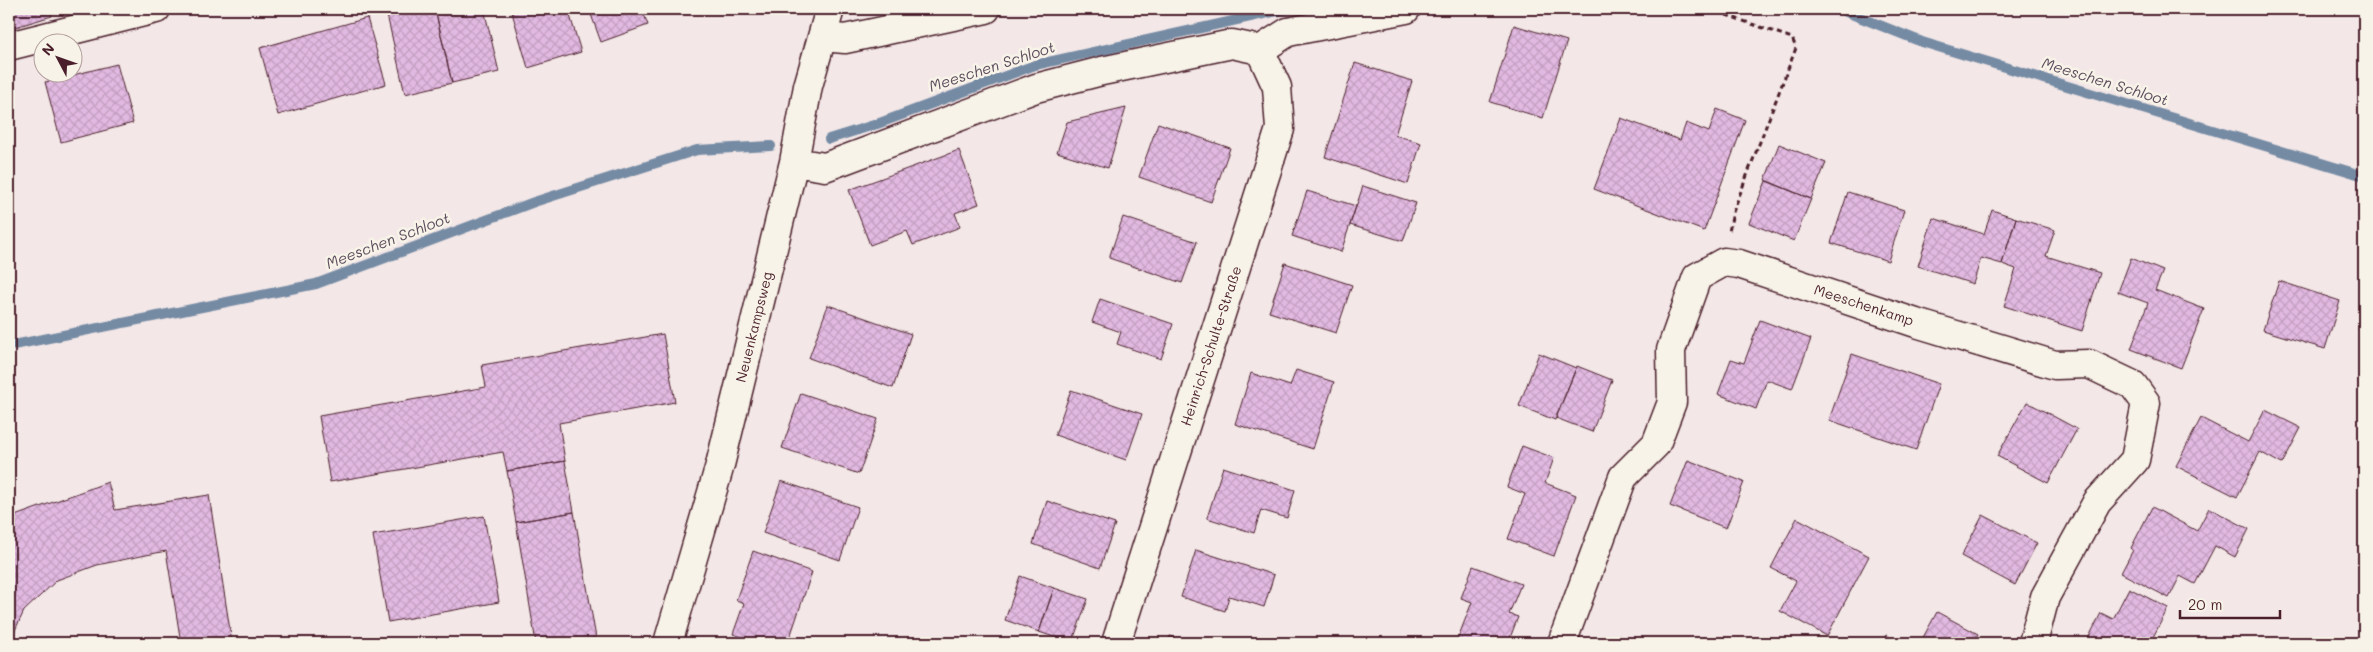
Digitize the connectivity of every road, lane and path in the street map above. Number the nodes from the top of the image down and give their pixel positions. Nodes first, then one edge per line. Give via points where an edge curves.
1 (156, 9) edge
2 (830, 9) edge
3 (986, 9) edge
4 (1406, 9) edge
5 (1709, 9) edge
6 (823, 37) junction
7 (9, 46) edge
8 (1260, 50) junction
9 (794, 162) junction
10 (1724, 262) junction
11 (668, 643) edge
12 (1116, 643) edge
13 (1562, 643) edge
14 (2033, 643) edge

1 - 7 street
2 - 6 street, Neuenkampsweg
3 - 6 street via 845,39
4 - 8 street via 1288,32
5 - 10 path via 1792,38 1796,48 1733,212
6 - 9 street, Neuenkampsweg via 808,86
8 - 9 street via 1232,44 1102,71 1036,88 826,166
8 - 12 street, Heinrich-Schulte-Straße via 1277,87 1280,129
9 - 11 street, Neuenkampsweg via 720,465
10 - 13 street via 1697,277 1671,350 1672,402 1656,444 1624,477
10 - 14 street, Meeschenkamp via 1739,264 1916,323 2054,364 2088,364 2133,385 2146,403 2135,460 2097,502 2046,597

